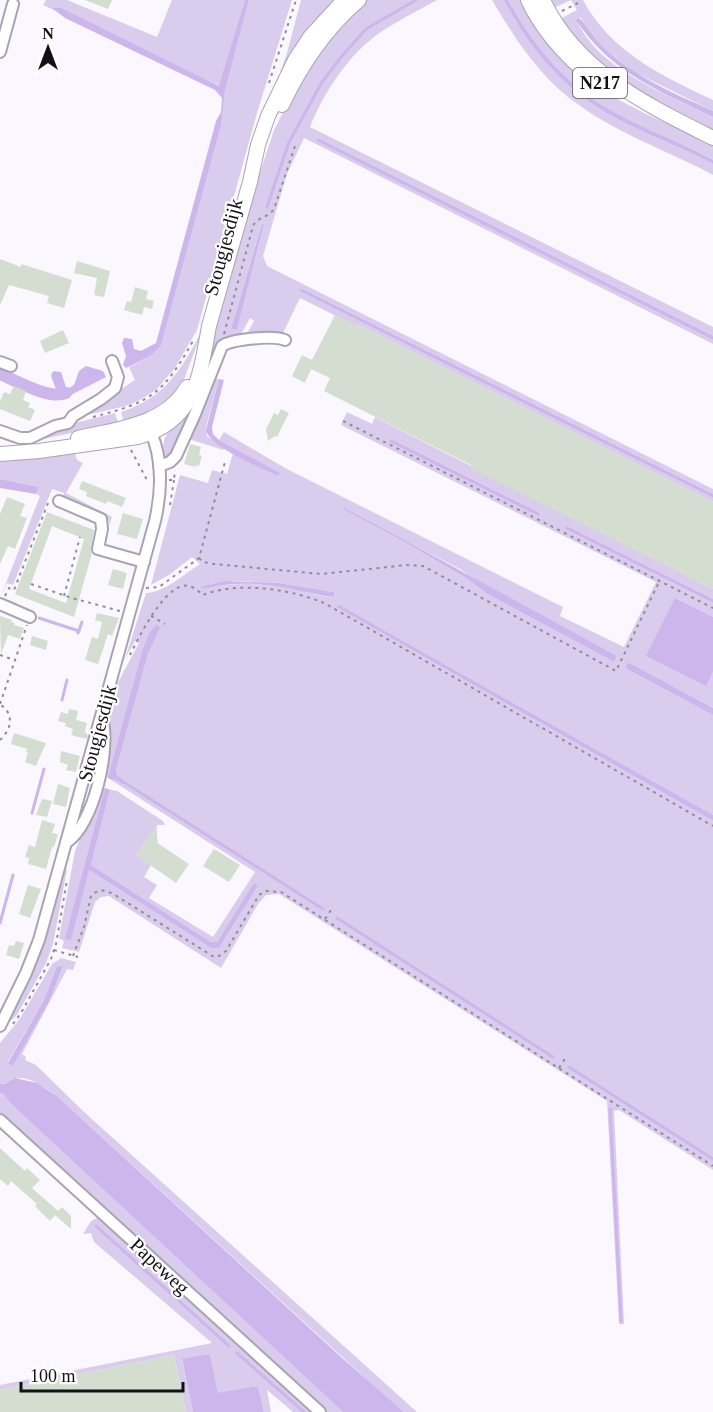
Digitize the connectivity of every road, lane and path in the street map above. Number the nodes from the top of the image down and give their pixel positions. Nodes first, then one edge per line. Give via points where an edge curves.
1 (296, 0) edge
2 (344, 0) edge
3 (359, 0) edge
4 (528, 0) edge
5 (543, 0) edge
6 (13, 4) dead end
7 (0, 52) edge
8 (269, 86) dead end
9 (676, 120) junction
10 (713, 138) edge
11 (296, 143) dead end
12 (250, 182) junction
13 (195, 338) dead end
14 (285, 340) dead end
15 (220, 349) junction
16 (112, 361) dead end
17 (88, 418) dead end
18 (344, 421) dead end
19 (148, 427) junction
20 (0, 431) edge
21 (0, 445) edge
22 (0, 454) edge
23 (225, 462) dead end
24 (159, 466) junction
25 (58, 501) joint
26 (80, 537) dead end
27 (199, 558) junction
28 (144, 562) junction
29 (660, 580) junction
30 (31, 584) dead end
31 (150, 589) dead end
32 (64, 596) junction
33 (1, 604) edge
34 (713, 608) edge
35 (129, 614) junction
36 (151, 616) junction
37 (30, 617) joint
38 (165, 624) dead end
39 (143, 629) dead end
40 (0, 656) edge
41 (15, 661) junction
42 (0, 705) edge
43 (0, 740) edge
44 (713, 826) edge
45 (333, 907) dead end
46 (325, 919) junction
47 (54, 950) dead end
48 (73, 956) junction
49 (78, 957) dead end
50 (0, 1026) edge
51 (566, 1057) dead end
52 (559, 1068) junction
53 (0, 1120) edge
54 (713, 1166) edge
55 (320, 1412) edge

1 - 8 path
2 - 12 main road, Stougjesdijk via 310,37 281,85 261,133
3 - 12 main road, Stougjesdijk via 327,32 296,76
4 - 9 main road, N217 via 558,44 589,75 639,106
5 - 9 main road, N217 via 565,37 587,62
6 - 7 street
9 - 10 main road, N217
11 - 15 path via 274,209 253,226
12 - 19 main road, Stougjesdijk via 188,402 175,420
13 - 17 path via 170,379 148,398
14 - 15 street via 275,337 235,341
15 - 24 street via 176,456
16 - 20 street via 118,377 115,388 68,423 30,438
18 - 29 path
19 - 21 main road via 51,443
19 - 22 main road via 105,442
19 - 24 street, Stougjesdijk
23 - 27 path
24 - 28 street, Stougjesdijk via 159,504
25 - 28 street via 101,519 98,549
25 - 33 path via 48,501 14,590 9,588
26 - 32 path
27 - 29 path via 214,564 321,574 423,566 615,671
27 - 31 path via 159,587
28 - 35 street, Stougjesdijk
29 - 34 path
30 - 32 path
32 - 35 path
33 - 37 street
35 - 50 street, Stougjesdijk via 33,957
36 - 38 path
36 - 39 path
36 - 44 path via 184,586 203,595 254,589 316,600
37 - 41 path
40 - 41 path
41 - 42 path
42 - 43 path via 9,711 11,720
45 - 46 path
46 - 48 path via 281,892 266,891 257,898 226,951 214,957 110,892 99,890 91,896
46 - 52 path
47 - 48 path
48 - 49 path
51 - 52 path
52 - 54 path
53 - 55 street, Papeweg

